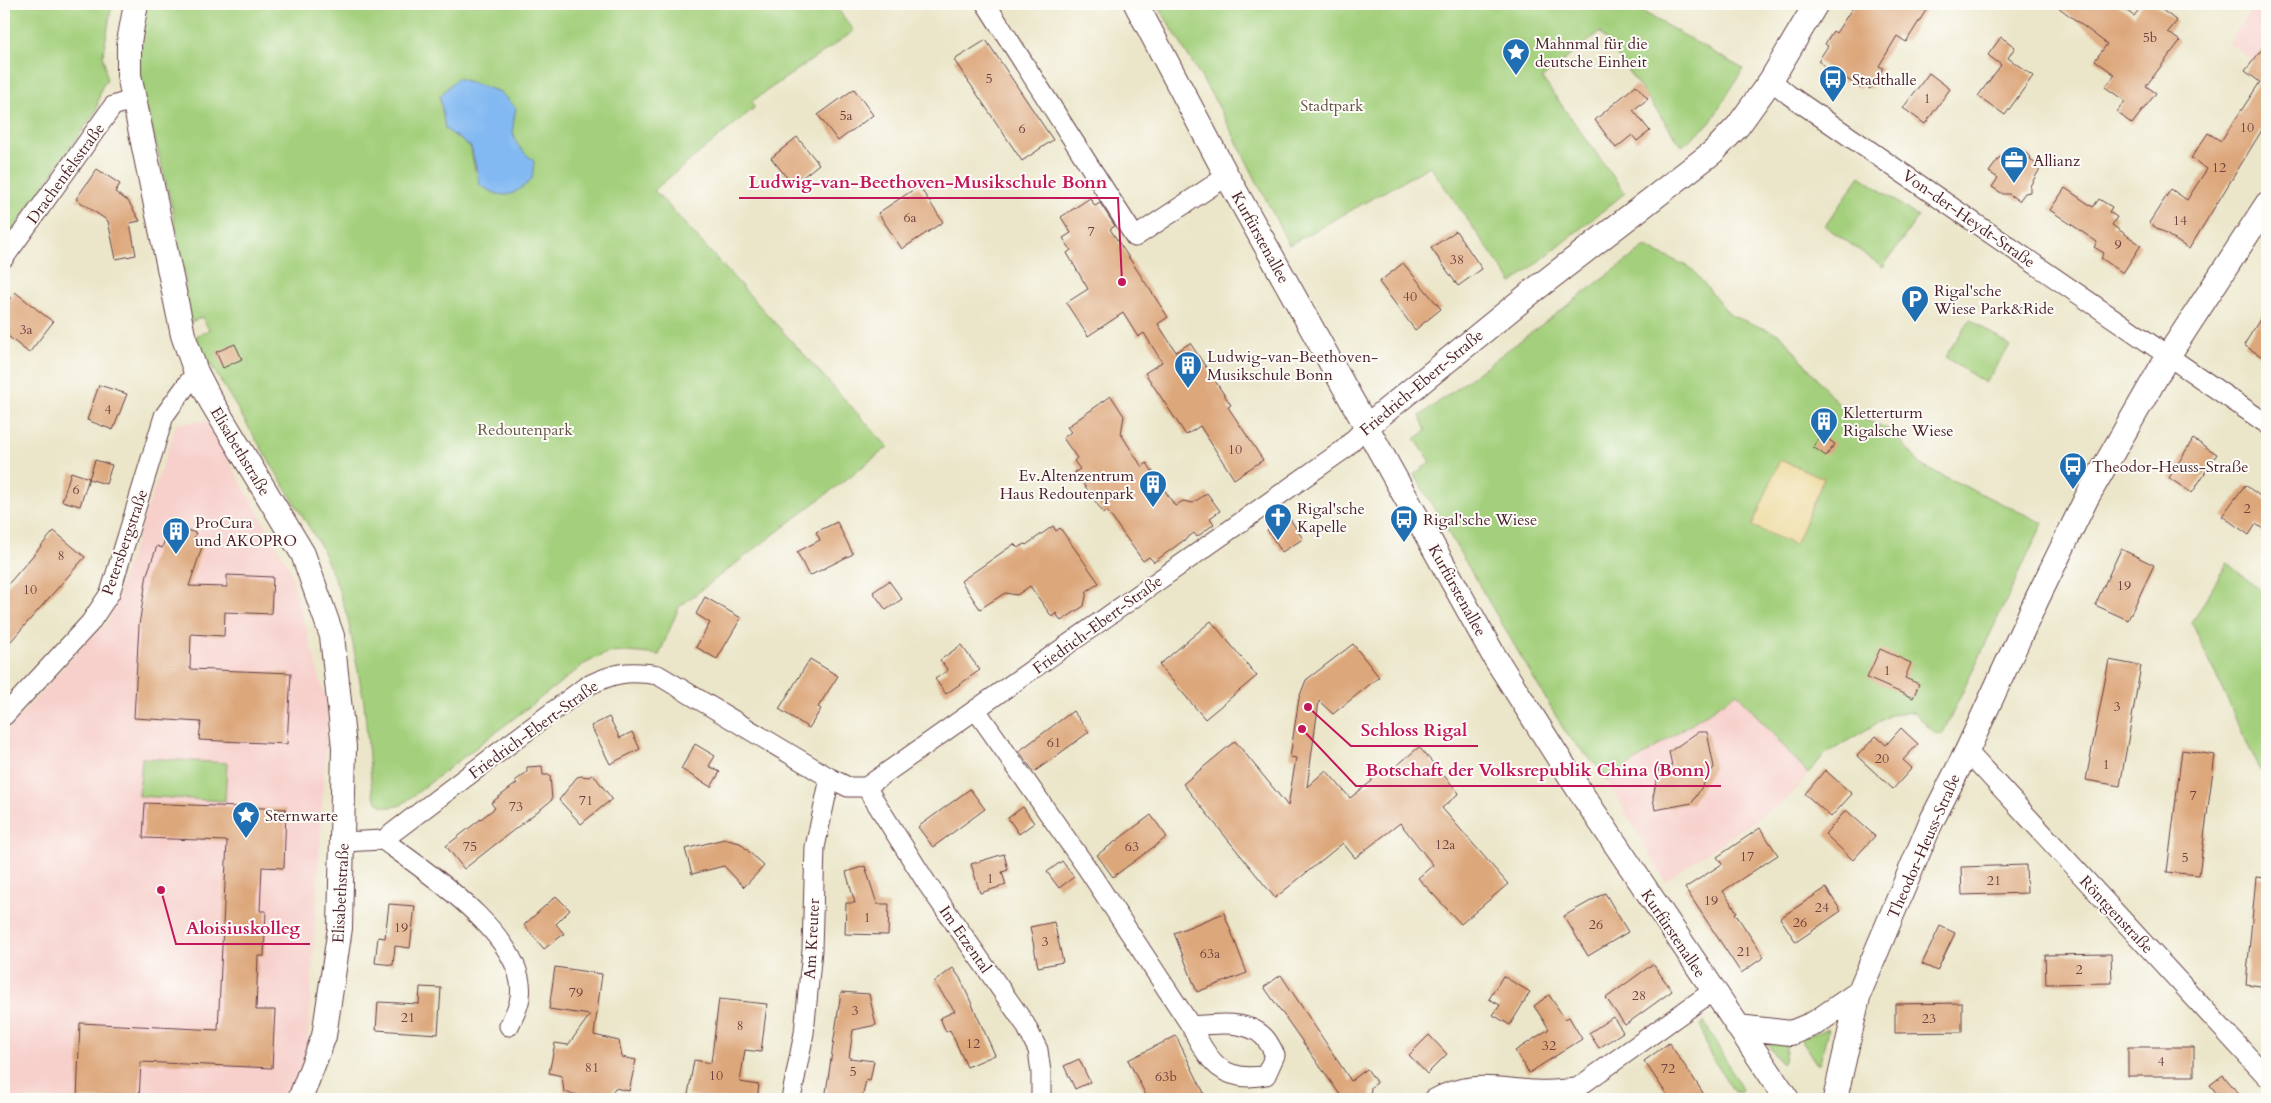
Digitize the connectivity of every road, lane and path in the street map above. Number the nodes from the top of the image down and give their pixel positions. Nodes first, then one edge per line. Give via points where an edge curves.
1 (136, 4) edge
2 (986, 4) edge
3 (1136, 4) edge
4 (1816, 4) edge
5 (1771, 80) junction
6 (134, 99) junction
7 (1227, 176) junction
8 (2267, 204) edge
9 (4, 258) edge
10 (2168, 356) junction
11 (196, 372) junction
12 (2267, 424) edge
13 (1367, 426) junction
14 (976, 710) junction
15 (4, 716) edge
16 (1967, 751) junction
17 (830, 778) junction
18 (866, 788) junction
19 (383, 840) junction
20 (343, 842) junction
21 (1713, 991) junction
22 (1859, 993) junction
23 (509, 1026) dead end
24 (1191, 1026) dead end
25 (1738, 1027) junction
26 (2267, 1077) edge
27 (1575, 1094) edge
28 (300, 1099) edge
29 (791, 1099) edge
30 (1041, 1099) edge
31 (1434, 1099) edge
32 (1787, 1099) edge
33 (1835, 1099) edge

1 - 6 street, Elisabethstraße via 129,42
2 - 7 street, Kurfürstenallee via 1135,237
3 - 7 street, Kurfürstenallee
4 - 5 street, Friedrich-Ebert-Straße
5 - 10 street, Von-der-Heydt-Straße
5 - 13 street, Friedrich-Ebert-Straße via 1738,126 1695,168 1533,291
6 - 9 street, Drachenfelsstraße via 113,106
6 - 11 street, Elisabethstraße via 173,292
7 - 13 street, Kurfürstenallee
8 - 10 street, Theodor-Heuss-Straße
10 - 12 street, Von-der-Heydt-Straße
10 - 16 street, Theodor-Heuss-Straße via 2087,497
11 - 15 street, Petersbergstraße via 164,416 110,593 90,623
11 - 20 street, Elisabethstraße via 303,554 332,636 344,747
13 - 14 street, Friedrich-Ebert-Straße via 1343,450
13 - 21 street, Kurfürstenallee via 1494,656
14 - 18 street, Friedrich-Ebert-Straße
14 - 24 street via 1087,868
16 - 22 street, Theodor-Heuss-Straße via 1931,822
16 - 26 street, Röntgenstraße
17 - 18 street, Friedrich-Ebert-Straße via 848,787
17 - 19 street, Friedrich-Ebert-Straße via 658,675 632,671 608,675 585,687
17 - 29 street, Am Kreuter via 815,847 807,1006
18 - 30 street, Im Etzental via 926,882 1025,1024 1038,1050
19 - 20 street
19 - 23 street via 449,889 494,933 512,956 519,977 520,996
20 - 28 street, Elisabethstraße via 340,928 324,1036
21 - 25 street, Kurfürstenallee
21 - 27 street, Kurfürstenallee
22 - 25 street via 1815,1023 1791,1033
22 - 33 street, Theodor-Heuss-Straße
25 - 32 street, Kurfürstenallee
27 - 31 street, Kurfürstenallee via 1476,1085 1448,1091

